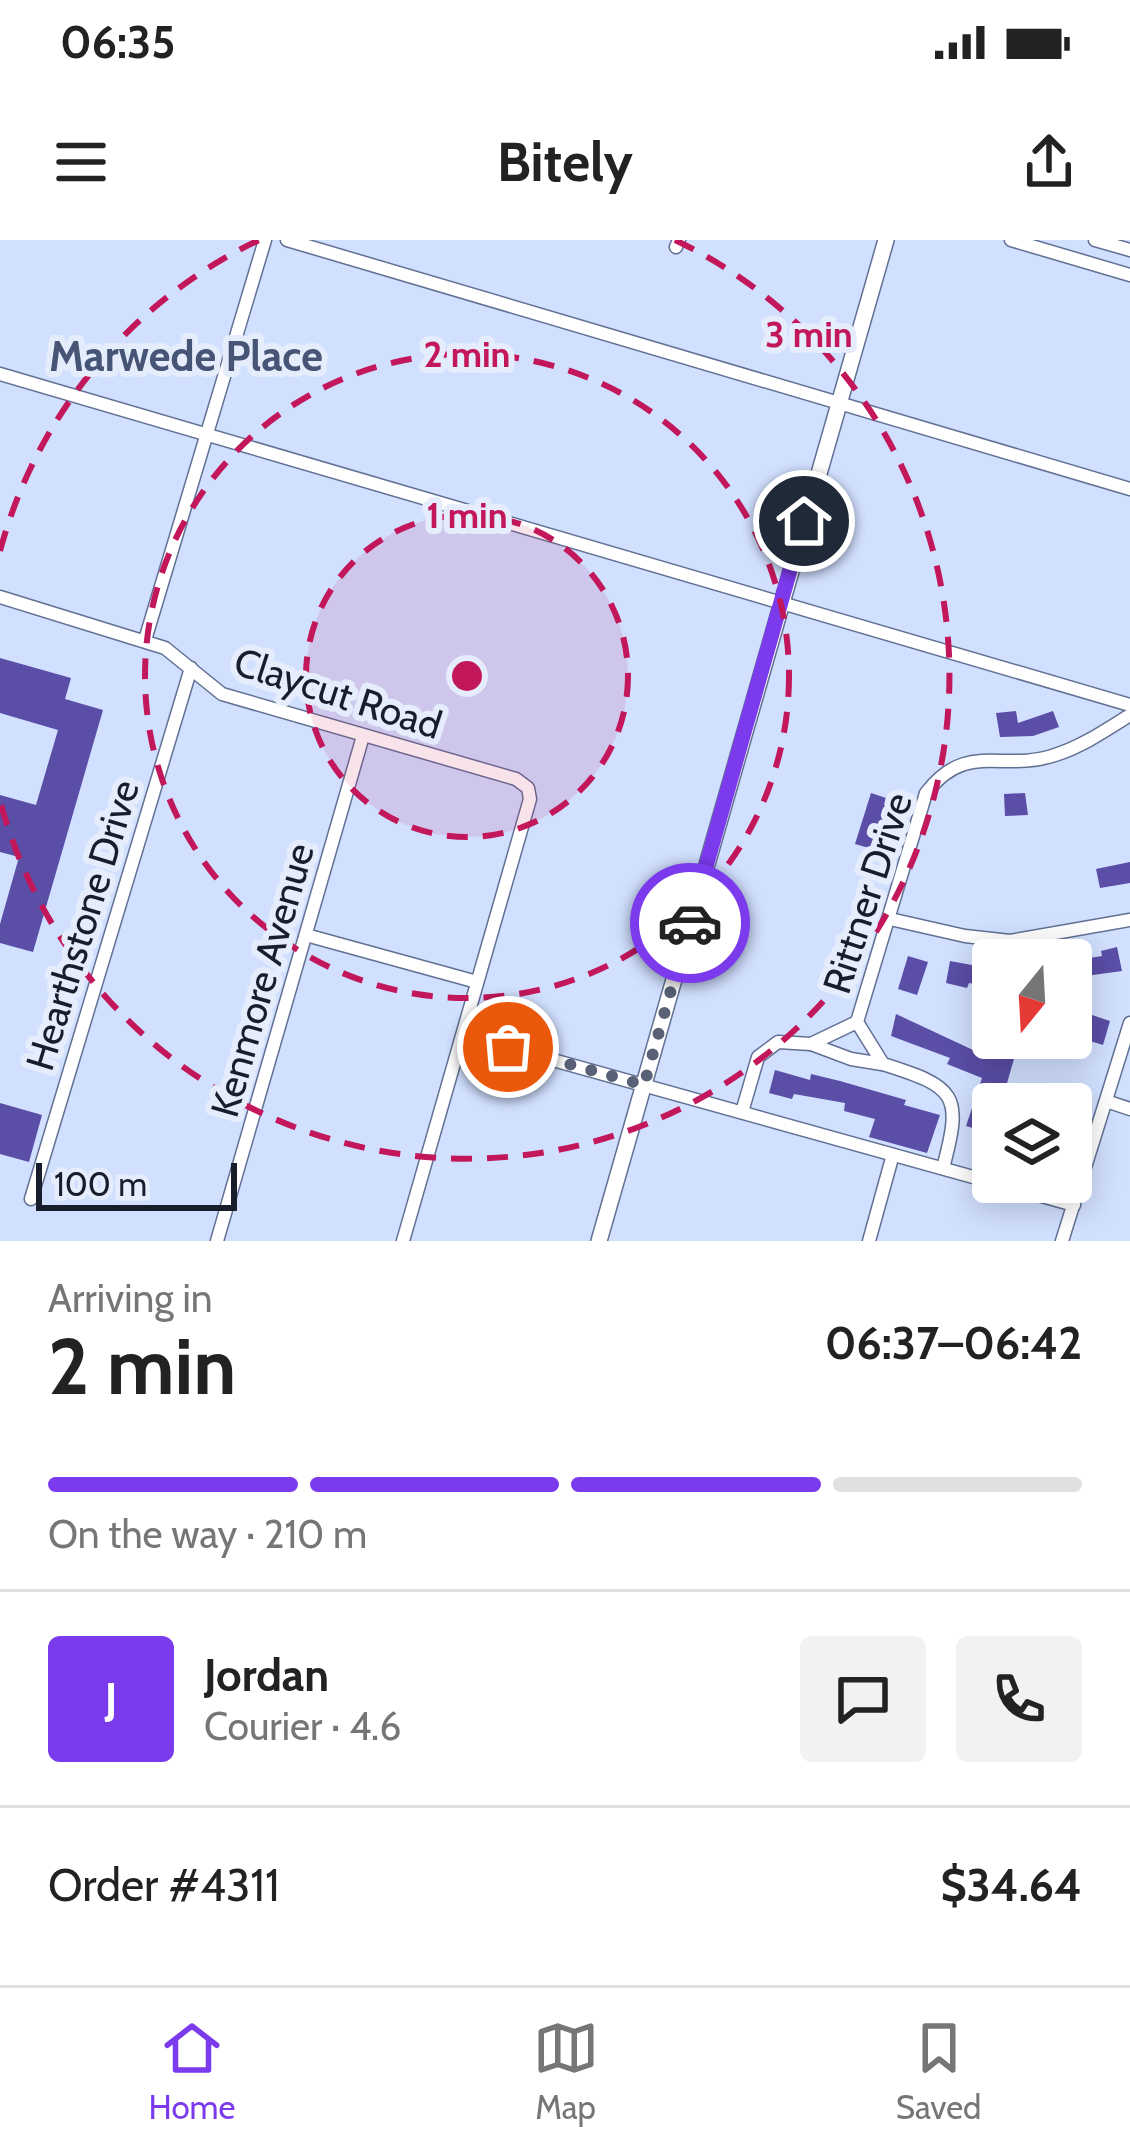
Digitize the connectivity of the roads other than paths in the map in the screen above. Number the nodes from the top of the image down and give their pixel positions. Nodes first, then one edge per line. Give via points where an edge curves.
1 (265, 240) edge
2 (287, 240) edge
3 (886, 240) edge
4 (1011, 240) edge
5 (1095, 240) edge
6 (1130, 250) edge
7 (1130, 275) edge
8 (0, 374) edge
9 (838, 400) junction
10 (206, 434) junction
11 (1130, 489) edge
12 (0, 597) edge
13 (781, 602) junction
14 (145, 640) junction
15 (190, 668) junction
16 (1130, 705) edge
17 (1130, 715) edge
18 (363, 736) junction
19 (890, 919) junction
20 (1130, 920) edge
21 (306, 935) junction
22 (477, 982) junction
23 (857, 1022) junction
24 (1130, 1023) edge
25 (463, 1035) junction
26 (811, 1044) junction
27 (883, 1064) junction
28 (644, 1085) junction
29 (1106, 1101) junction
30 (1130, 1109) edge
31 (742, 1112) junction
32 (892, 1157) junction
33 (943, 1168) junction
34 (32, 1199) dead end
35 (1074, 1205) junction
36 (218, 1241) edge
37 (403, 1241) edge
38 (598, 1241) edge
39 (869, 1241) edge
40 (1062, 1241) edge

1 - 10 street
2 - 9 street
3 - 9 street
4 - 7 street
5 - 6 street
8 - 10 street
9 - 11 street
9 - 13 street
10 - 13 street
10 - 14 street
12 - 14 street, Claycut Road
13 - 16 street
13 - 28 street
14 - 15 street, Claycut Road
15 - 18 street, Claycut Road via 222,694
15 - 34 street, Hearthstone Drive
17 - 19 street, Rittner Drive via 1051,757 964,761 943,772 926,793
18 - 21 street, Kenmore Avenue
18 - 22 street, Claycut Road via 528,788
19 - 20 street via 1010,940
19 - 23 street, Rittner Drive
21 - 22 street
21 - 36 street, Kenmore Avenue
22 - 25 street
23 - 26 street, Rittner Drive
23 - 27 street, Rittner Drive
24 - 29 street
25 - 28 street
25 - 37 street
26 - 27 street, Rittner Drive
26 - 31 street, Rittner Drive via 778,1042 758,1057
27 - 33 street, Rittner Drive via 932,1079 951,1102 956,1121
28 - 31 street
28 - 38 street
29 - 30 street
29 - 35 street
31 - 32 street
32 - 33 street
32 - 39 street
33 - 35 street
35 - 40 street

